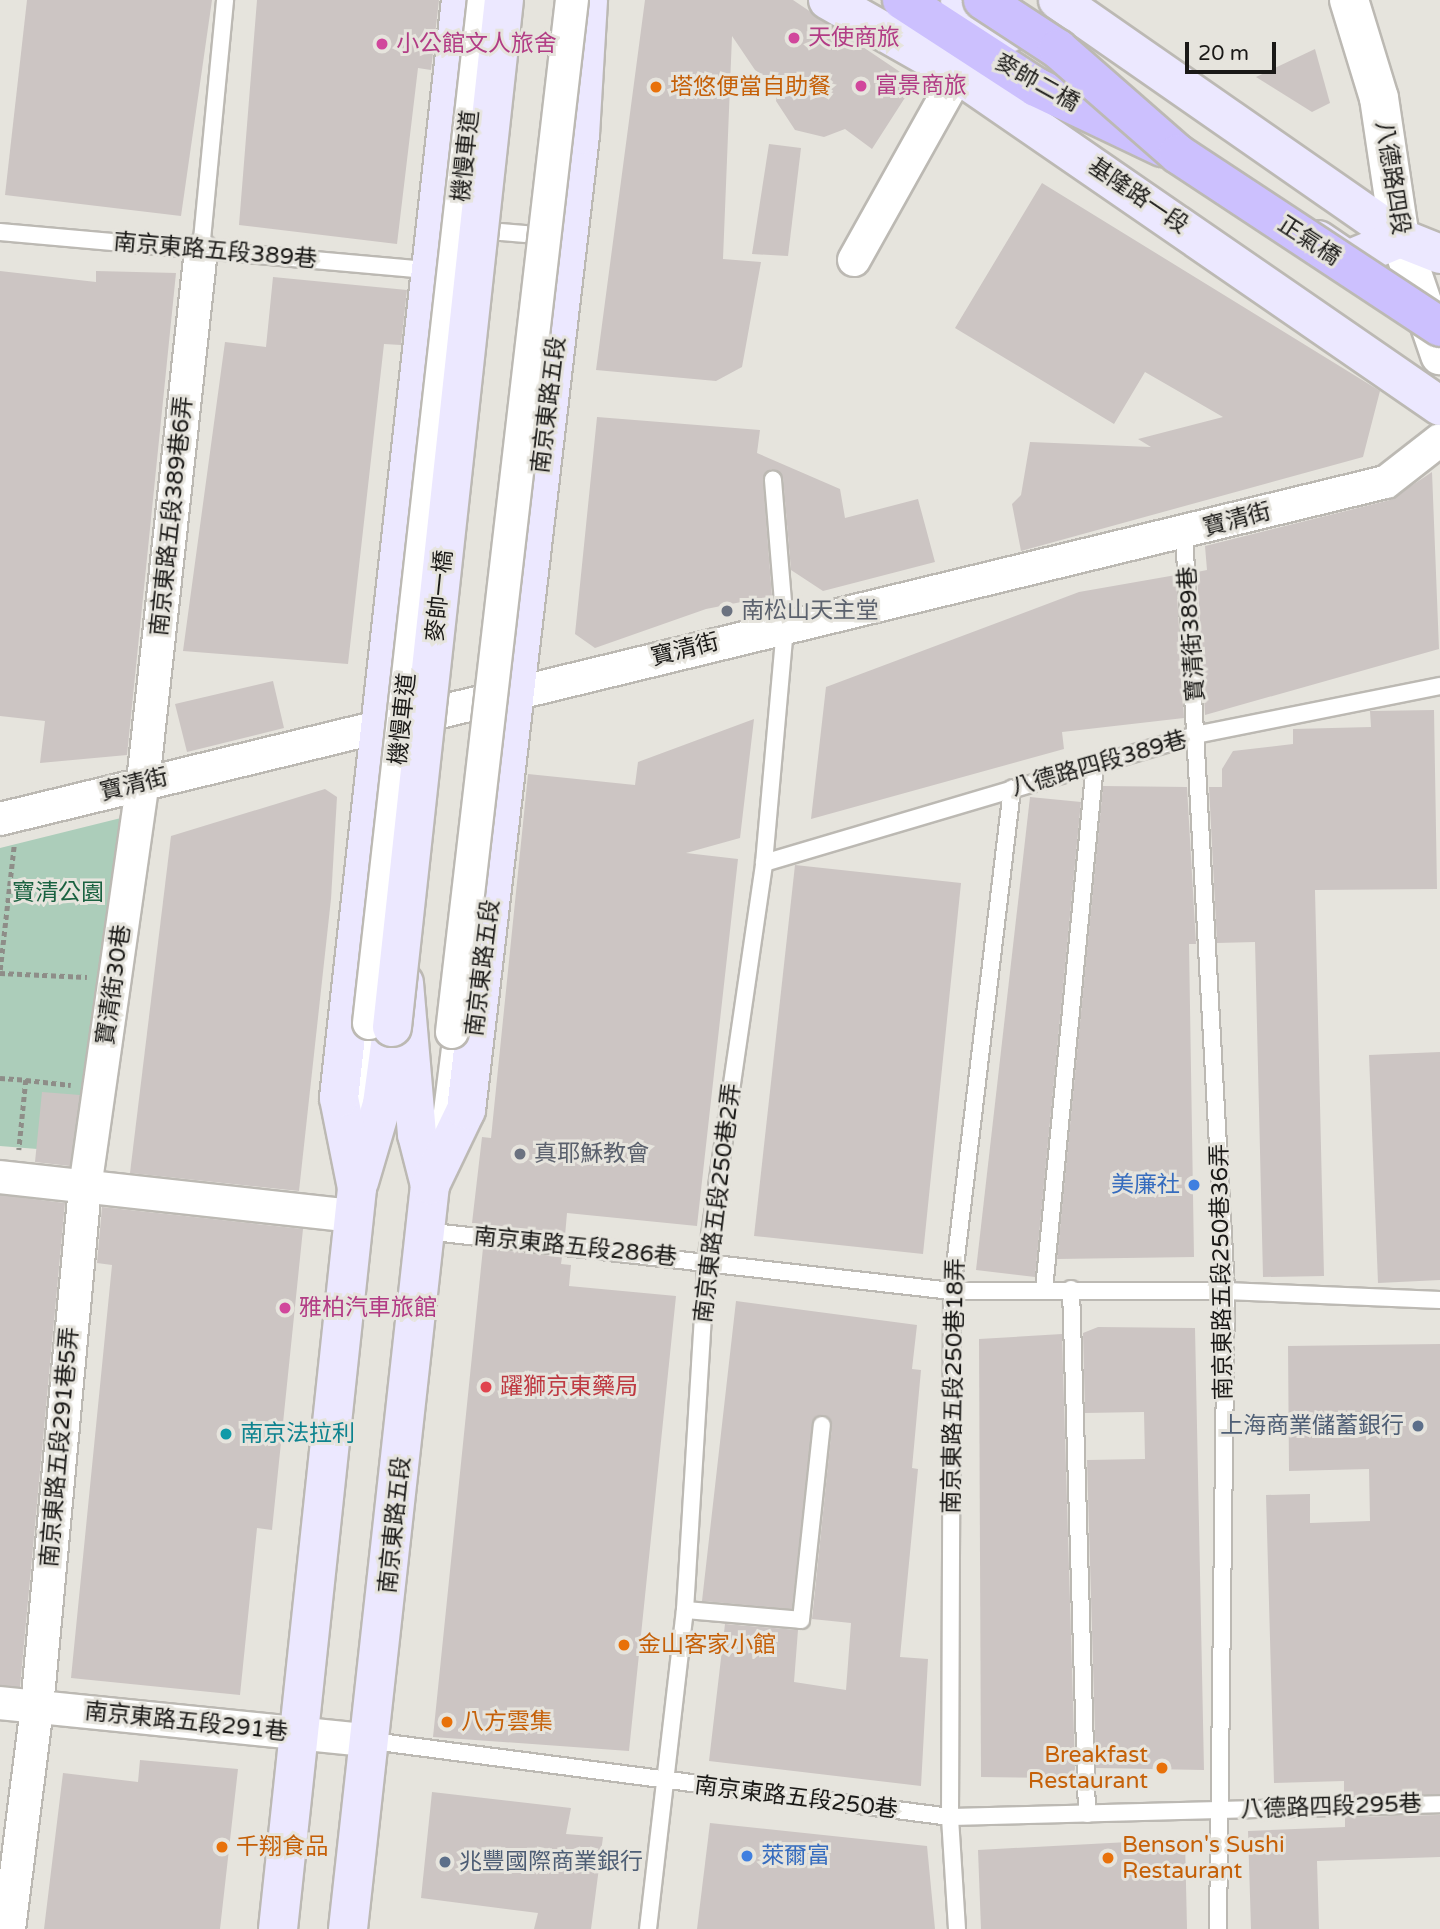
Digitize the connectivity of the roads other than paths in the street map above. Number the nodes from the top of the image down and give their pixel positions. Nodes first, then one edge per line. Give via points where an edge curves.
1 (225, 0) edge
2 (461, 0) edge
3 (484, 0) edge
4 (504, 0) edge
5 (518, 0) edge
6 (572, 0) edge
7 (588, 0) edge
8 (828, 0) edge
9 (902, 0) edge
10 (908, 0) edge
11 (960, 0) edge
12 (984, 0) edge
13 (1058, 0) edge
14 (1349, 0) edge
15 (958, 74) junction
16 (1105, 106) junction
17 (1178, 154) junction
18 (434, 226) junction
19 (0, 232) edge
20 (568, 237) junction
21 (1400, 238) junction
22 (201, 250) junction
23 (1440, 254) edge
24 (854, 260) dead end
25 (429, 270) junction
26 (1440, 327) edge
27 (1440, 355) edge
28 (1440, 406) edge
29 (1440, 440) edge
30 (773, 479) dead end
31 (1184, 534) junction
32 (785, 625) junction
33 (1440, 687) edge
34 (516, 691) junction
35 (378, 723) junction
36 (1200, 734) junction
37 (1095, 764) junction
38 (143, 782) junction
39 (1012, 789) junction
40 (7, 828) edge
41 (764, 863) junction
42 (380, 1025) junction
43 (452, 1032) joint
44 (8, 1178) edge
45 (430, 1185) junction
46 (85, 1188) junction
47 (356, 1202) junction
48 (425, 1231) junction
49 (706, 1262) junction
50 (1044, 1289) junction
51 (1071, 1289) junction
52 (952, 1291) junction
53 (1226, 1291) junction
54 (1440, 1300) edge
55 (822, 1425) dead end
56 (685, 1610) junction
57 (0, 1703) edge
58 (37, 1707) junction
59 (299, 1733) junction
60 (372, 1741) junction
61 (665, 1781) junction
62 (1440, 1804) edge
63 (1222, 1810) junction
64 (1087, 1814) junction
65 (950, 1817) junction
66 (9, 1929) edge
67 (278, 1929) edge
68 (348, 1929) edge
69 (648, 1929) edge
70 (957, 1929) edge
71 (1218, 1929) edge

1 - 22 lane
2 - 18 main road
3 - 42 street, 機慢車道, bridge
4 - 42 main road, 麥帥一橋, bridge
5 - 45 main road, 麥帥一橋 via 404,982 417,1134
6 - 43 street, bridge
7 - 20 main road, 南京東路五段
8 - 15 main road, 基隆路一段
9 - 17 highway, 麥帥二橋, bridge via 1036,87
10 - 16 highway, 麥帥二橋 via 1047,91
11 - 21 main road via 1348,260
12 - 16 highway, 正氣橋, bridge via 1068,58
12 - 17 highway, 正氣橋, bridge via 1058,49
13 - 21 main road
14 - 21 street, 八德路四段 via 1379,98
15 - 24 street
15 - 28 main road, 基隆路一段
16 - 26 highway, 正氣橋, bridge
17 - 26 highway, 正氣橋, bridge
18 - 20 lane
18 - 25 main road
19 - 22 lane, 南京東路五段389巷
20 - 34 main road, 南京東路五段
21 - 23 main road
21 - 27 street, 八德路四段
22 - 25 lane, 南京東路五段389巷
22 - 38 street, 南京東路五段389巷6弄
25 - 35 main road
29 - 31 street, 寶清街 via 1386,482
30 - 32 lane, 南京東路五段250巷2弄
31 - 32 street, 寶清街
31 - 36 lane, 寶清街389巷
32 - 34 street, 寶清街
32 - 41 lane, 南京東路五段250巷2弄
33 - 36 lane, 八德路四段389巷
34 - 35 street, 寶清街
34 - 45 main road, 南京東路五段 via 466,1110
35 - 38 street, 寶清街
35 - 47 main road via 339,1098
36 - 37 lane, 八德路四段389巷
36 - 53 lane, 南京東路五段250巷36弄
37 - 39 lane, 八德路四段389巷
37 - 50 lane
38 - 40 street, 寶清街
38 - 46 street, 寶清街30巷
39 - 41 lane, 八德路四段389巷
39 - 52 lane, 南京東路五段250巷18弄
41 - 49 lane, 南京東路五段250巷2弄
42 - 47 main road, 麥帥一橋 via 382,1104
43 - 45 lane
44 - 46 street
45 - 48 main road, 南京東路五段
46 - 47 street
46 - 58 street, 南京東路五段291巷5弄
47 - 59 main road
48 - 49 lane, 南京東路五段286巷
48 - 60 main road, 南京東路五段
49 - 52 lane, 南京東路五段286巷
49 - 56 lane, 南京東路五段250巷2弄
50 - 51 lane, 南京東路五段286巷
50 - 52 lane, 南京東路五段286巷
51 - 53 lane, 南京東路五段286巷
51 - 64 lane
52 - 65 lane, 南京東路五段250巷18弄
53 - 54 lane, 南京東路五段286巷
53 - 63 lane, 南京東路五段250巷36弄
55 - 56 lane via 801,1620
56 - 61 lane, 南京東路五段250巷2弄
57 - 58 street, 南京東路五段291巷
58 - 59 street, 南京東路五段291巷
58 - 66 street, 南京東路五段291巷5弄
59 - 60 street, 南京東路五段291巷
59 - 67 main road
60 - 61 lane, 南京東路五段250巷
60 - 68 main road, 南京東路五段
61 - 65 lane, 南京東路五段250巷
61 - 69 lane, 南京東路五段250巷2弄
62 - 63 lane, 八德路四段295巷
63 - 64 lane, 南京東路五段250巷
63 - 71 lane, 南京東路五段250巷36弄
64 - 65 lane, 南京東路五段250巷
65 - 70 lane, 南京東路五段250巷18弄

